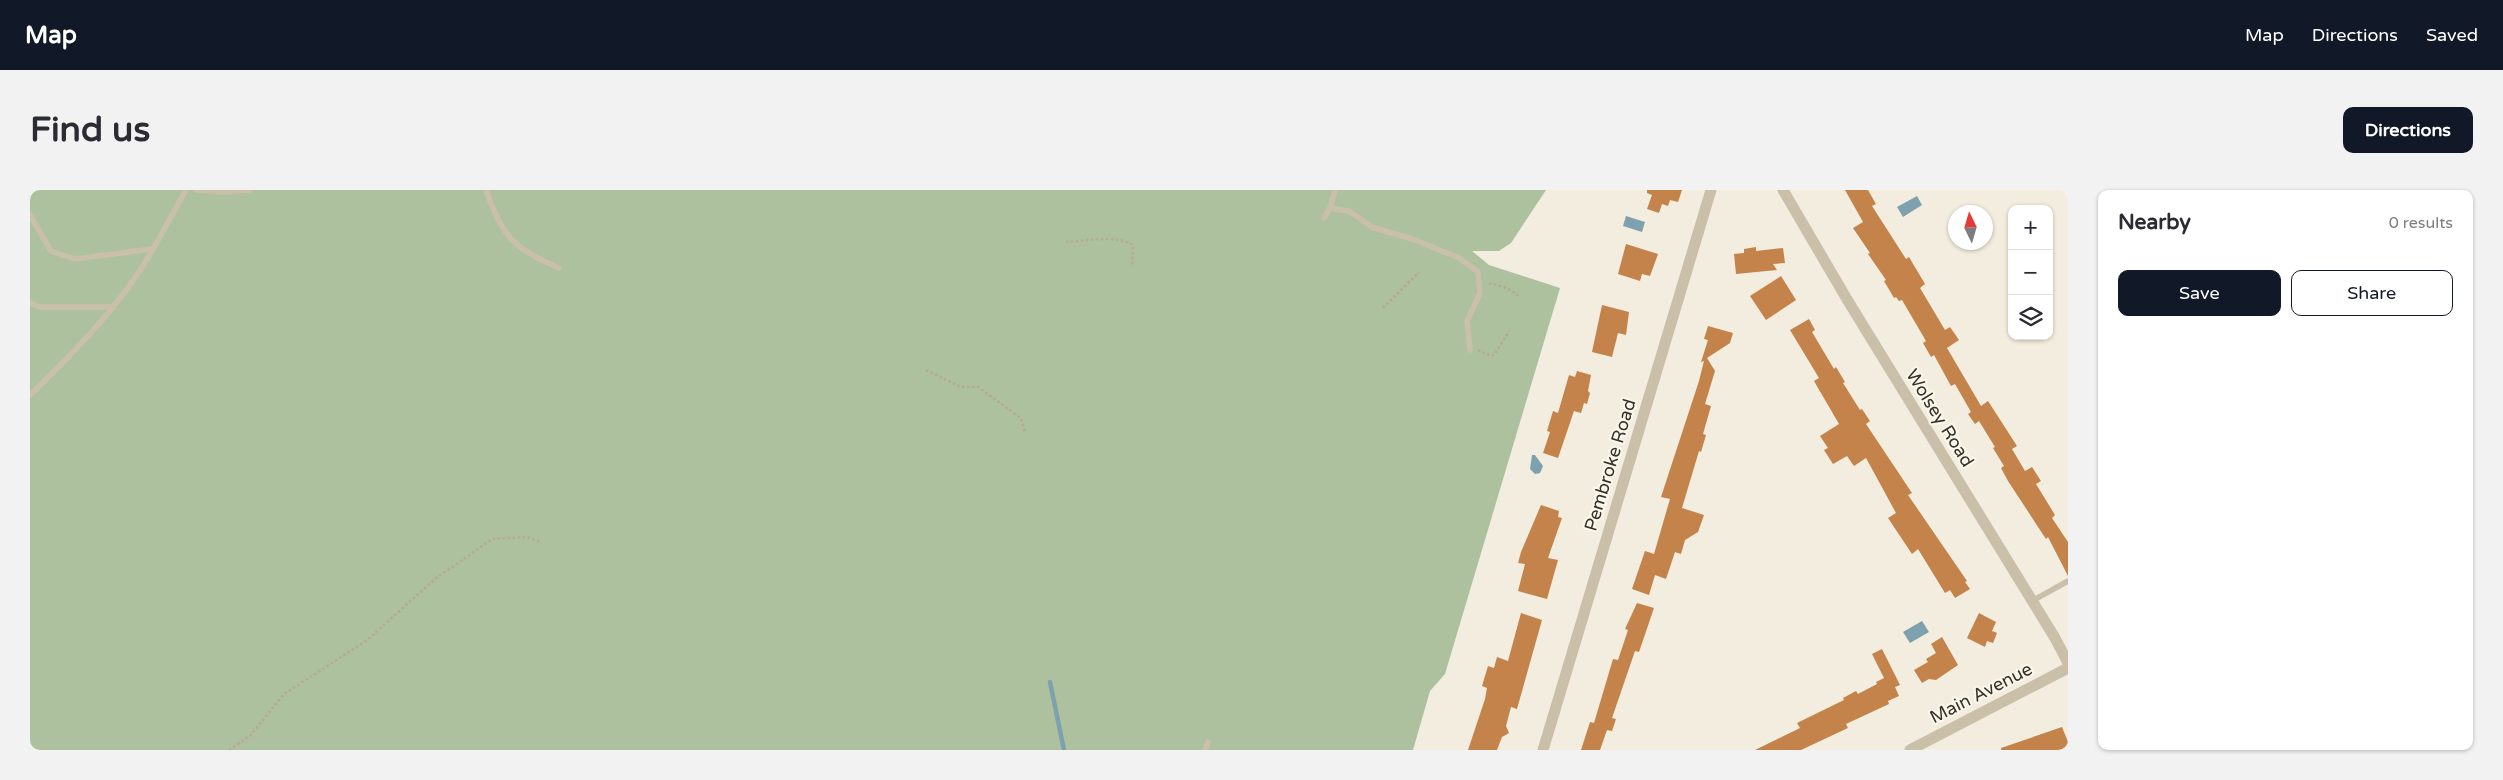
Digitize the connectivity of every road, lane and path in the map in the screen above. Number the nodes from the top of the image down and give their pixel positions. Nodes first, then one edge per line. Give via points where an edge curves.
1 (186, 190) edge
2 (196, 190) edge
3 (250, 190) edge
4 (486, 190) edge
5 (1335, 190) edge
6 (1711, 190) edge
7 (1783, 190) edge
8 (1330, 208) junction
9 (30, 215) edge
10 (1324, 218) dead end
11 (1066, 242) dead end
12 (152, 249) junction
13 (1132, 267) dead end
14 (559, 268) dead end
15 (1419, 272) dead end
16 (1480, 283) junction
17 (1520, 297) dead end
18 (30, 303) edge
19 (113, 307) junction
20 (1383, 308) dead end
21 (1509, 331) dead end
22 (1468, 341) junction
23 (1470, 350) dead end
24 (926, 370) dead end
25 (30, 395) edge
26 (1025, 432) dead end
27 (542, 542) dead end
28 (2068, 581) edge
29 (2032, 601) junction
30 (2067, 662) edge
31 (1208, 742) dead end
32 (229, 750) edge
33 (1205, 750) edge
34 (1543, 750) edge
35 (1910, 750) edge

1 - 12 lane
2 - 3 lane
4 - 14 lane via 500,226 509,239
5 - 8 lane
6 - 34 street, Pembroke Road
7 - 29 street, Wolsey Road
8 - 10 lane
8 - 16 lane via 1350,212 1372,227 1459,258 1478,272
9 - 12 lane via 51,251 75,259
11 - 13 path via 1116,240 1129,243 1133,245 1134,252
12 - 19 lane
15 - 20 path
16 - 17 path via 1507,288
16 - 22 lane via 1480,293 1467,321
18 - 19 lane via 40,307
19 - 25 lane
21 - 22 path via 1496,354 1490,356
22 - 23 lane
24 - 26 path via 961,387 978,387 1021,418
27 - 32 path via 526,537 492,539 435,579 366,640 284,694 250,736
28 - 29 lane
29 - 30 street, Wolsey Road
30 - 35 street, Main Avenue
31 - 33 lane

